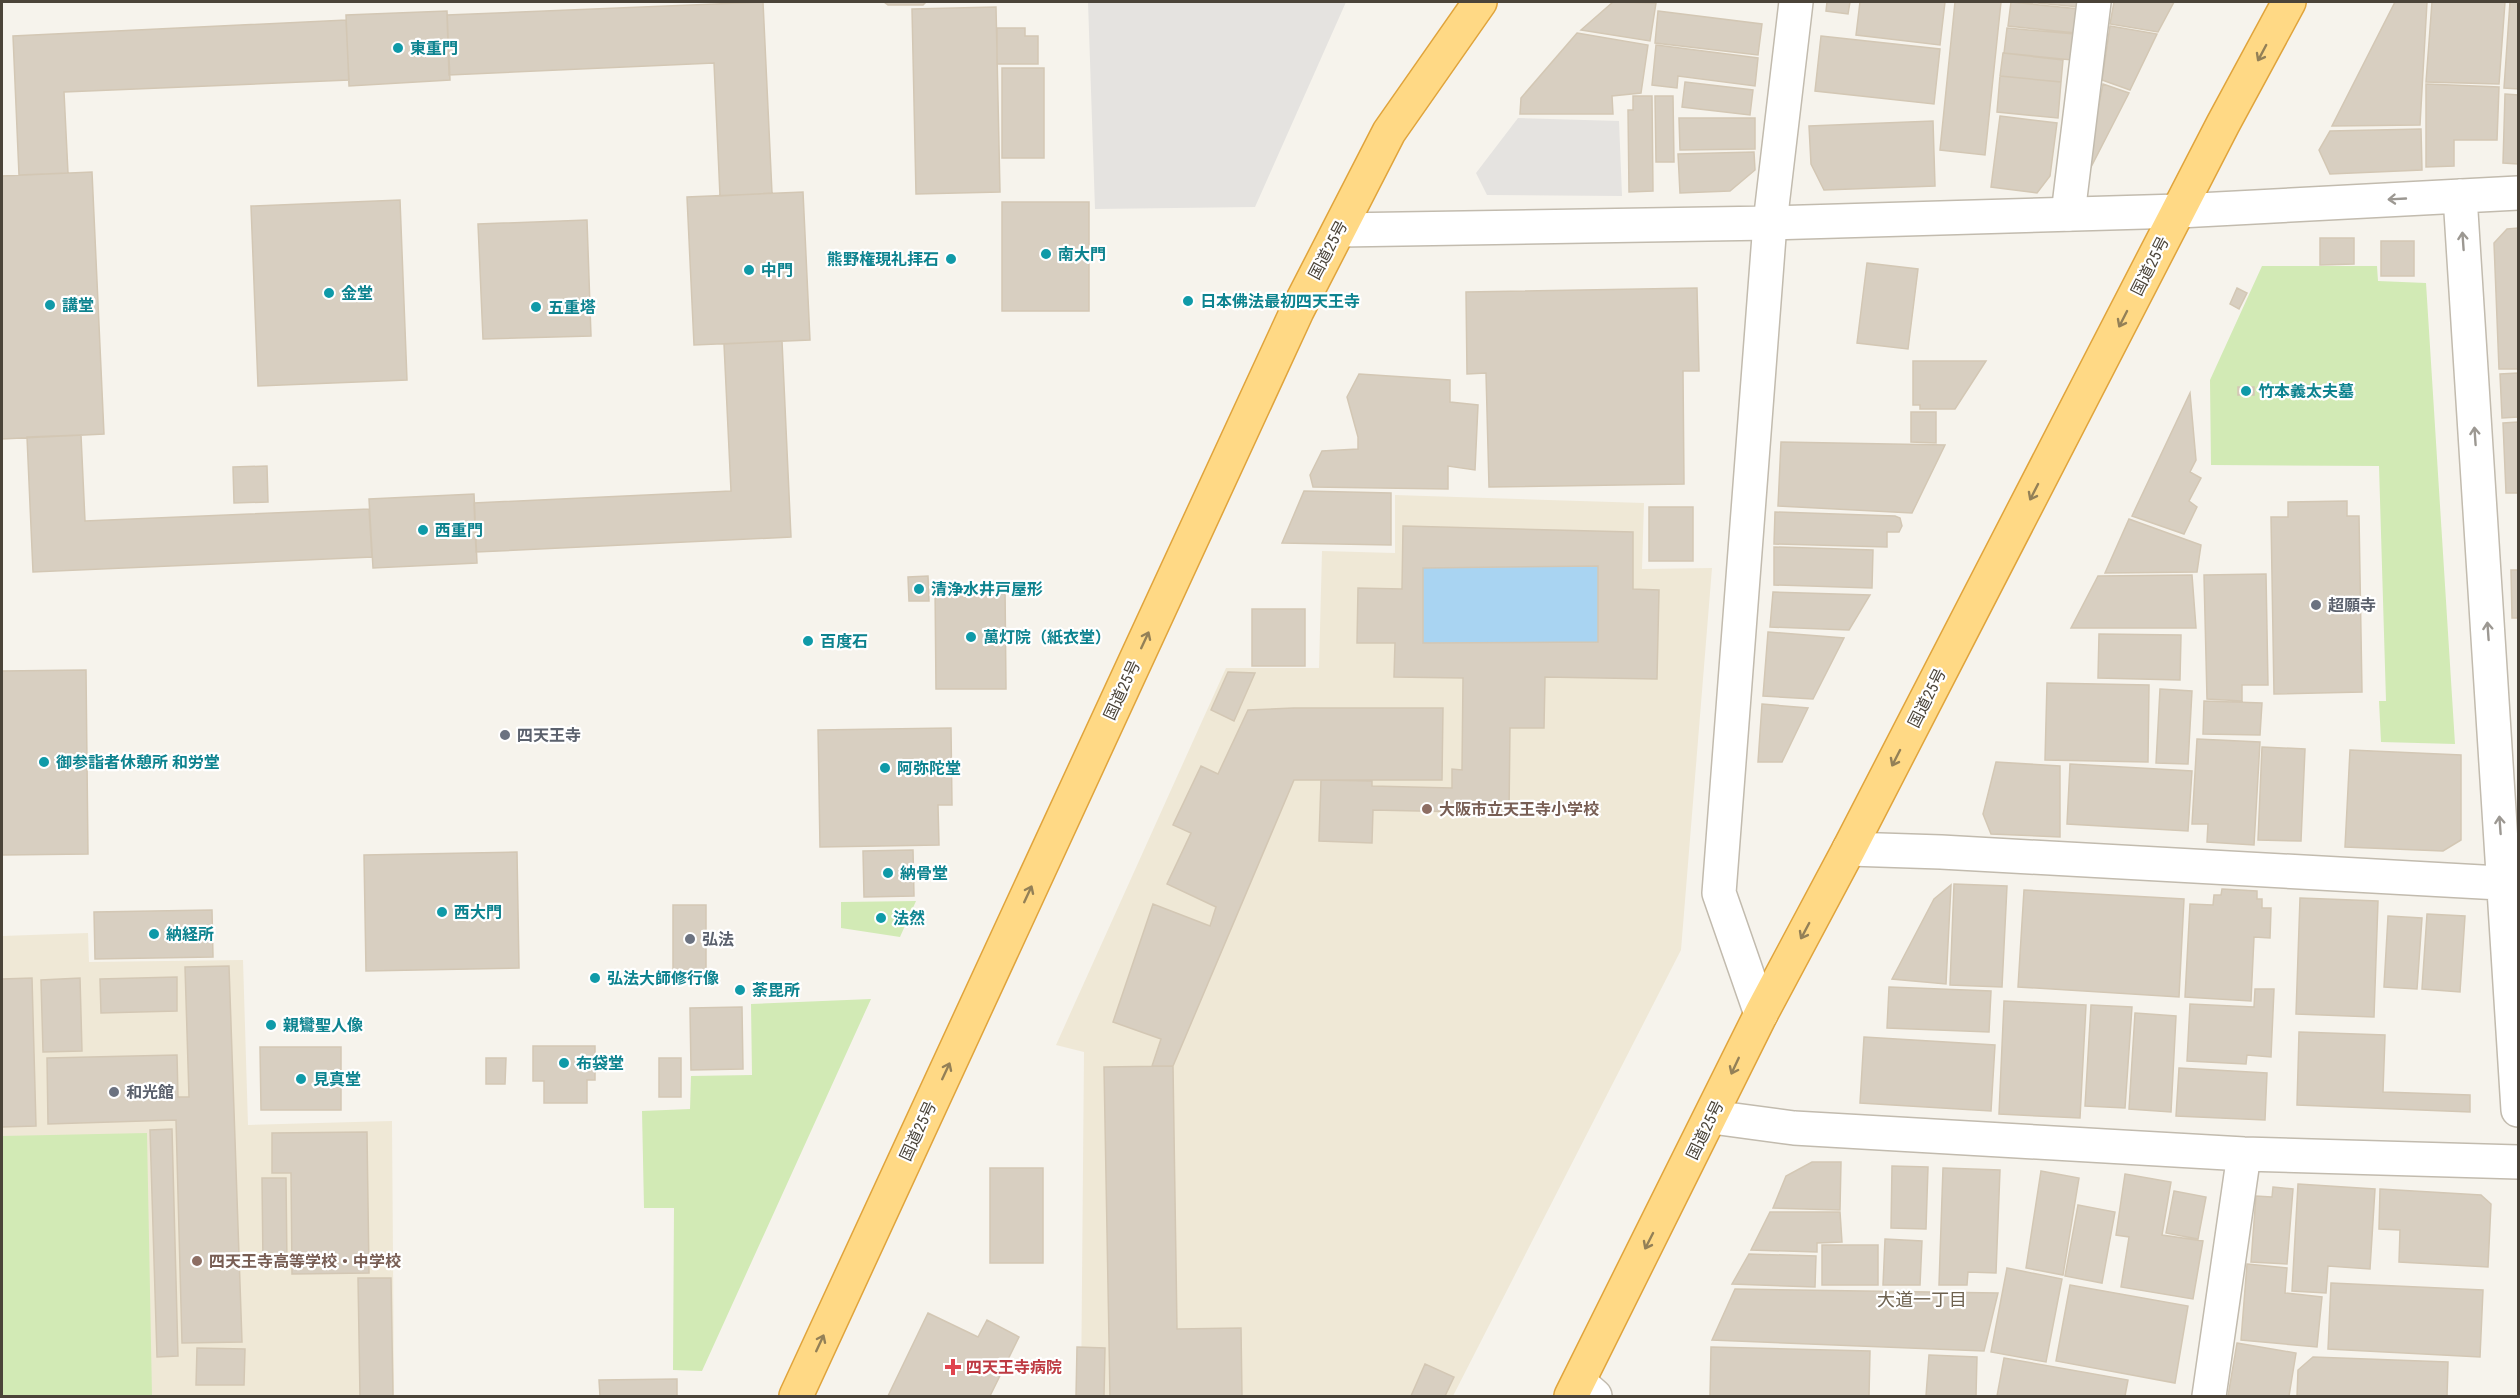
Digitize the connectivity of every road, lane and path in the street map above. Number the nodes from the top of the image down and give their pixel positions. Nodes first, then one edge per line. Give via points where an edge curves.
1 (1480, 2) edge
2 (1797, 2) edge
3 (2094, 2) edge
4 (2289, 2) edge
5 (2518, 193) edge
6 (2460, 196) junction
7 (2179, 210) junction
8 (2068, 214) junction
9 (1770, 223) junction
10 (1340, 230) junction
11 (1849, 849) junction
12 (2511, 884) edge
13 (1761, 1014) junction
14 (2518, 1110) edge
15 (1712, 1117) junction
16 (2244, 1154) junction
17 (2518, 1162) edge
18 (1582, 1392) edge
19 (796, 1396) edge
20 (2209, 1396) edge

1 - 10 highway, 国道25号 via 1389,132
2 - 9 street
3 - 8 street
4 -> 7 highway, 国道25号
5 - 6 street
6 -> 7 street
12 -> 6 street
7 - 8 street
7 -> 11 highway, 国道25号
8 - 9 street
9 - 10 street
9 - 13 street via 1719,893
19 -> 10 highway, 国道25号 via 1297,310
11 - 12 street
11 -> 13 highway, 国道25号
12 - 14 street
13 -> 15 highway, 国道25号
15 - 16 street via 1794,1128
15 -> 18 highway, 国道25号
16 - 17 street
16 - 20 street

